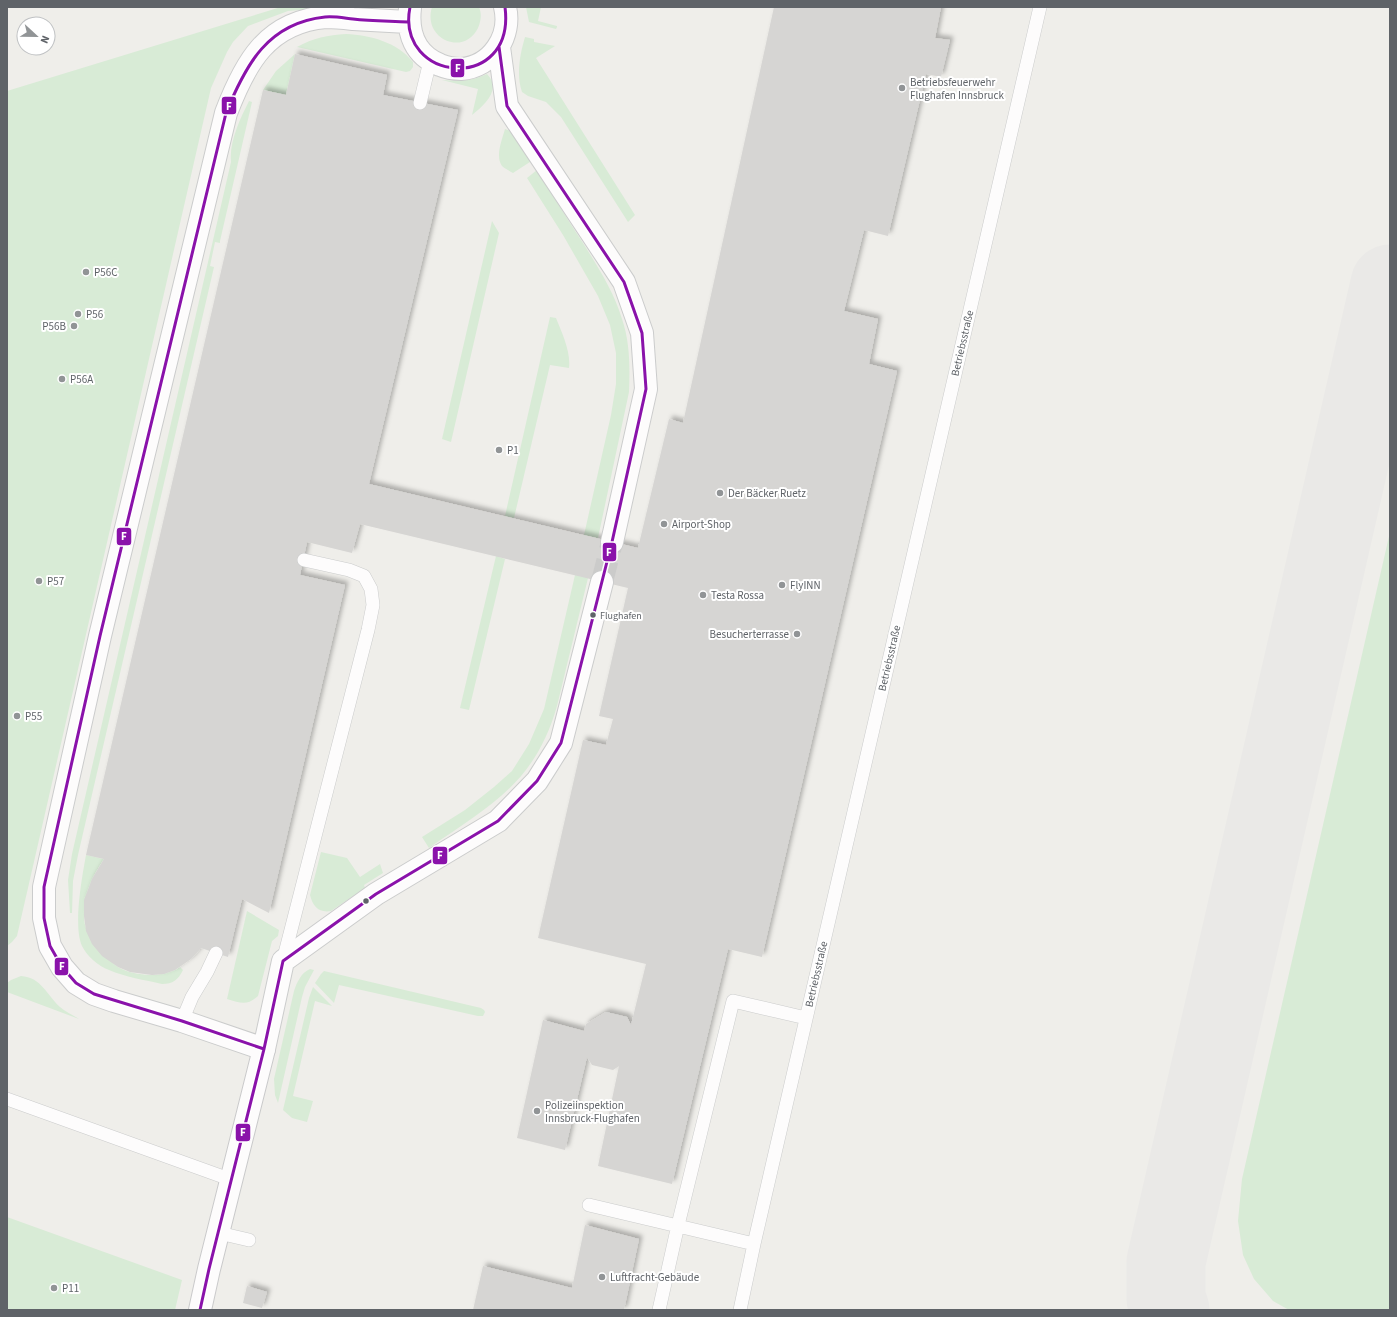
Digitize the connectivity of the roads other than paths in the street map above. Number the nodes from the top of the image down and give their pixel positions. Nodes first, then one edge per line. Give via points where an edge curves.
1 (505, 7) edge
2 (1040, 7) edge
3 (409, 14) edge
4 (498, 47) junction
5 (430, 61) junction
6 (420, 103) dead end
7 (612, 542) tunnel mouth
8 (304, 560) dead end
9 (602, 582) tunnel mouth
10 (216, 953) dead end
11 (283, 962) junction
12 (806, 1018) junction
13 (182, 1021) junction
14 (264, 1049) junction
15 (7, 1099) edge
16 (232, 1180) junction
17 (589, 1205) dead end
18 (678, 1225) junction
19 (218, 1233) junction
20 (249, 1240) dead end
21 (754, 1244) junction
22 (200, 1310) edge
23 (659, 1310) edge
24 (740, 1310) edge

1 - 4 street via 506,29
2 - 12 lane, Betriebsstraße
3 - 5 street via 412,37 419,51
3 - 13 street via 327,17 290,26 261,46 235,88 226,113 100,636 44,887 44,918 50,946 62,967 76,983 94,994
4 - 5 street via 476,66 446,68
4 - 7 street via 507,106 624,282 642,333 646,389
5 - 6 lane
8 - 11 lane via 364,576 371,589 373,604
9 - 11 street via 561,743 537,781 498,821 376,894
10 - 13 lane via 192,996
11 - 14 street
12 - 18 lane via 733,1002
12 - 21 lane, Betriebsstraße
13 - 14 street
14 - 16 street
15 - 16 lane
16 - 19 street
17 - 18 lane
18 - 21 lane
18 - 23 lane
19 - 20 lane
19 - 22 street
21 - 24 lane, Betriebsstraße

